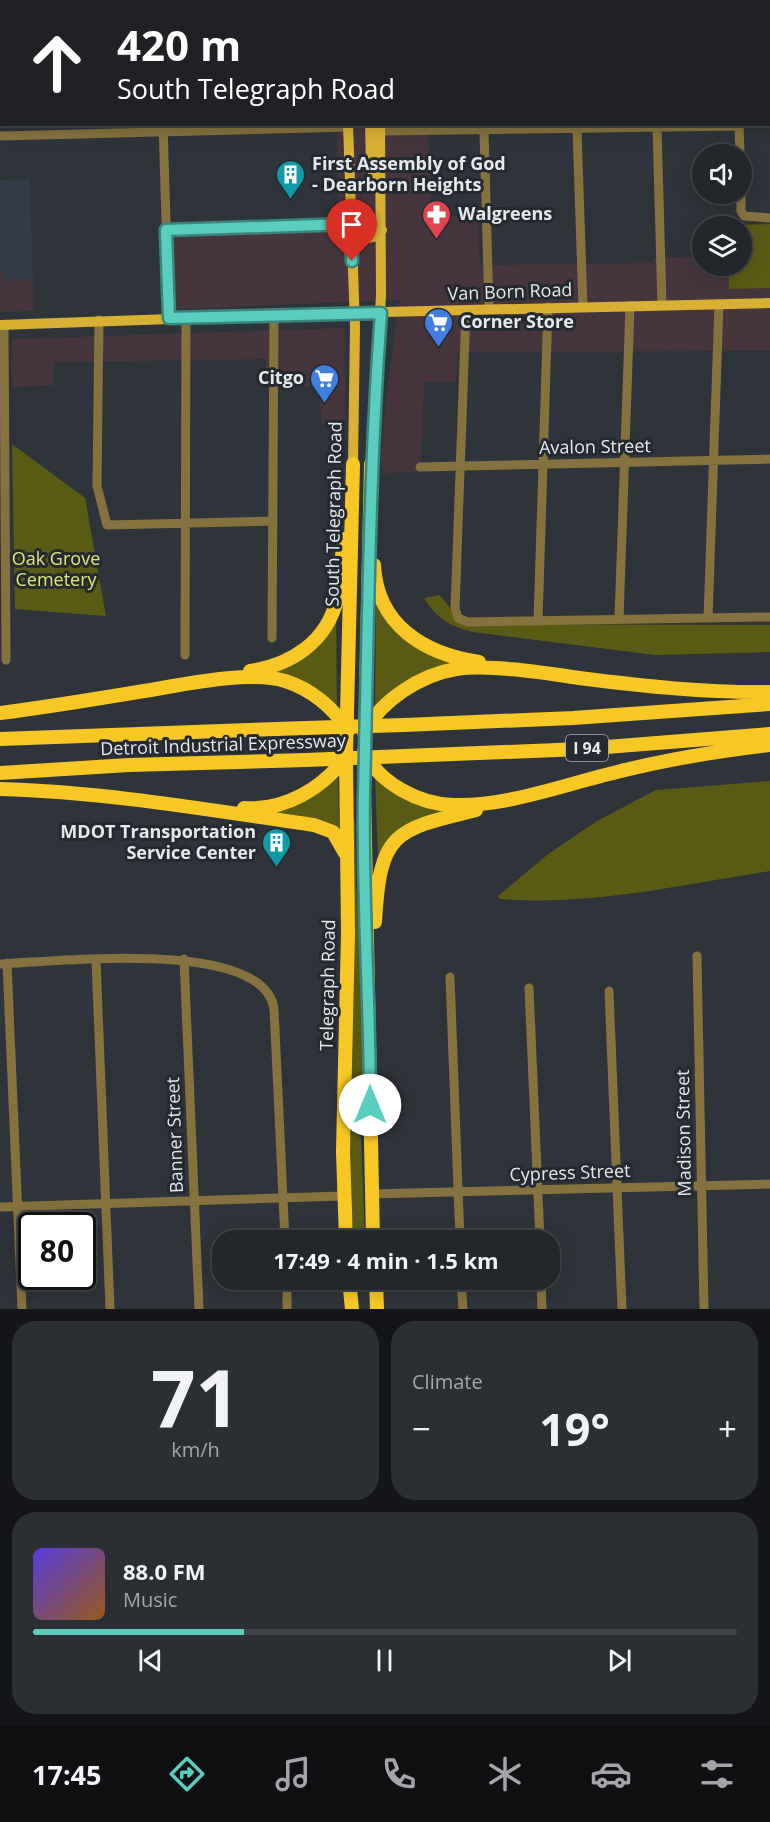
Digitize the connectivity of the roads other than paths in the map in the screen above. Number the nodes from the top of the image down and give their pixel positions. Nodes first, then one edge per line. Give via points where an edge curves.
1 (348, 126) edge
2 (698, 126) edge
3 (739, 126) edge
4 (377, 127) edge
5 (657, 127) junction
6 (163, 128) edge
7 (577, 129) junction
8 (484, 131) junction
9 (0, 136) edge
10 (740, 144) edge
11 (741, 204) edge
12 (770, 218) edge
13 (350, 225) junction
14 (166, 230) junction
15 (382, 230) junction
16 (770, 303) edge
17 (719, 304) junction
18 (662, 305) junction
19 (630, 306) junction
20 (548, 307) junction
21 (583, 307) junction
22 (489, 309) junction
23 (466, 310) junction
24 (355, 313) junction
25 (381, 313) junction
26 (274, 315) junction
27 (169, 318) junction
28 (186, 318) junction
29 (99, 320) junction
30 (2, 325) edge
31 (770, 459) edge
32 (714, 461) junction
33 (626, 463) junction
34 (543, 465) junction
35 (461, 466) junction
36 (420, 467) dead end
37 (353, 469) junction
38 (371, 469) junction
39 (273, 521) junction
40 (185, 524) junction
41 (2, 530) edge
42 (770, 616) edge
43 (708, 618) junction
44 (619, 619) junction
45 (538, 621) junction
46 (272, 638) dead end
47 (185, 655) dead end
48 (6, 660) dead end
49 (528, 671) junction
50 (200, 682) junction
51 (770, 692) edge
52 (770, 704) edge
53 (0, 713) edge
54 (770, 734) edge
55 (0, 738) edge
56 (357, 742) junction
57 (770, 745) edge
58 (0, 773) edge
59 (0, 789) edge
60 (521, 796) junction
61 (209, 809) junction
62 (346, 856) junction
63 (697, 956) dead end
64 (184, 959) junction
65 (96, 960) junction
66 (4, 964) edge
67 (450, 977) dead end
68 (529, 988) dead end
69 (609, 991) dead end
70 (369, 1016) junction
71 (344, 1127) junction
72 (343, 1163) junction
73 (770, 1184) edge
74 (702, 1186) junction
75 (618, 1188) junction
76 (537, 1190) junction
77 (457, 1192) junction
78 (371, 1194) junction
79 (343, 1196) junction
80 (282, 1198) junction
81 (194, 1200) junction
82 (106, 1204) junction
83 (0, 1207) edge
84 (17, 1207) junction
85 (284, 1230) edge
86 (345, 1230) edge
87 (352, 1230) edge
88 (371, 1230) edge
89 (373, 1230) edge
90 (459, 1230) edge
91 (539, 1230) edge
92 (286, 1290) edge
93 (350, 1290) edge
94 (376, 1290) edge
95 (462, 1290) edge
96 (541, 1290) edge
97 (22, 1309) edge
98 (110, 1309) edge
99 (199, 1309) edge
100 (287, 1309) edge
101 (352, 1309) edge
102 (377, 1309) edge
103 (463, 1309) edge
104 (542, 1309) edge
105 (622, 1309) edge
106 (704, 1309) edge

1 - 6 street
1 - 13 main road, South Telegraph Road
2 - 5 street
3 - 10 street
4 - 8 street
4 - 15 main road, South Telegraph Road
5 - 7 street
5 - 18 street
6 - 9 street
6 - 14 street
7 - 8 street
7 - 21 street
8 - 22 street
11 - 12 street via 744,216
13 - 14 street
13 - 15 main road via 368,238
13 - 24 main road, South Telegraph Road
14 - 27 street
15 - 25 main road, South Telegraph Road
16 - 17 main road, Van Born Road
17 - 18 main road, Van Born Road
17 - 32 street
18 - 19 main road, Van Born Road
19 - 21 main road, Van Born Road
19 - 33 street
20 - 21 main road, Van Born Road
20 - 22 main road, Van Born Road
20 - 34 street
22 - 23 main road, Van Born Road
23 - 25 main road, Van Born Road
23 - 35 street
24 - 25 main road, Van Born Road
24 - 26 main road, Van Born Road
24 - 37 main road, South Telegraph Road
25 - 38 main road, South Telegraph Road
26 - 28 main road, Van Born Road
26 - 39 street
27 - 28 main road, Van Born Road
27 - 29 main road, Van Born Road
28 - 40 street
29 - 30 main road, Van Born Road
29 - 40 street via 97,486 106,524
30 - 41 street
31 - 32 street, Avalon Street
32 - 33 street, Avalon Street
32 - 43 street
33 - 34 street, Avalon Street
33 - 44 street
34 - 35 street, Avalon Street
34 - 45 street
35 - 36 street, Avalon Street
35 - 45 street via 455,608 458,618 468,622
37 - 50 highway via 337,600 316,639 292,659 276,666
37 - 56 highway, South Telegraph Road via 348,705
38 - 49 highway via 377,587 386,610 400,629 442,655
38 - 56 highway, South Telegraph Road via 366,705
39 - 40 street
39 - 46 street
40 - 47 street
41 - 48 street
42 - 43 street
43 - 44 street
44 - 45 street
49 - 51 highway via 692,691
49 - 56 highway via 469,668 435,675 399,694
50 - 53 highway
50 - 56 highway via 247,678 298,686 322,701
52 - 55 highway, Detroit Industrial Expressway / I 94, bridge via 584,718
54 - 58 highway, Detroit Industrial Expressway / I 94, bridge via 581,749
56 - 60 highway via 391,783 416,798 467,805
56 - 61 highway via 327,778 305,794 259,808
56 - 62 highway, Telegraph Road via 347,781
56 - 70 highway, Telegraph Road via 365,780
57 - 60 highway via 659,762
59 - 61 highway via 75,792
60 - 70 highway via 421,823 390,847 378,872
61 - 62 highway via 327,828
62 - 71 highway, Telegraph Road
63 - 74 street, Madison Street
64 - 65 street
64 - 80 street via 254,980 270,995 274,1009
64 - 81 street, Banner Street
65 - 66 street
65 - 82 street
66 - 84 street
67 - 77 street
68 - 76 street
69 - 75 street
70 - 78 highway, Telegraph Road
71 - 72 highway, Telegraph Road
71 - 88 highway via 358,1122 363,1128 365,1209
72 - 79 highway, Telegraph Road
72 - 87 highway via 349,1181
73 - 74 street, Cypress Street
74 - 75 street, Cypress Street
74 - 106 street, Madison Street
75 - 76 street, Cypress Street
75 - 105 street
76 - 77 street, Cypress Street
76 - 91 street
77 - 78 street, Cypress Street
77 - 90 street
78 - 89 highway, Telegraph Road
79 - 80 street
79 - 86 highway, Telegraph Road
80 - 81 street
80 - 85 street
81 - 82 street
81 - 99 street, Banner Street
82 - 84 street
82 - 98 street
83 - 84 street
84 - 97 street
92 - 100 street
93 - 101 highway
94 - 102 highway
95 - 103 street
96 - 104 street

